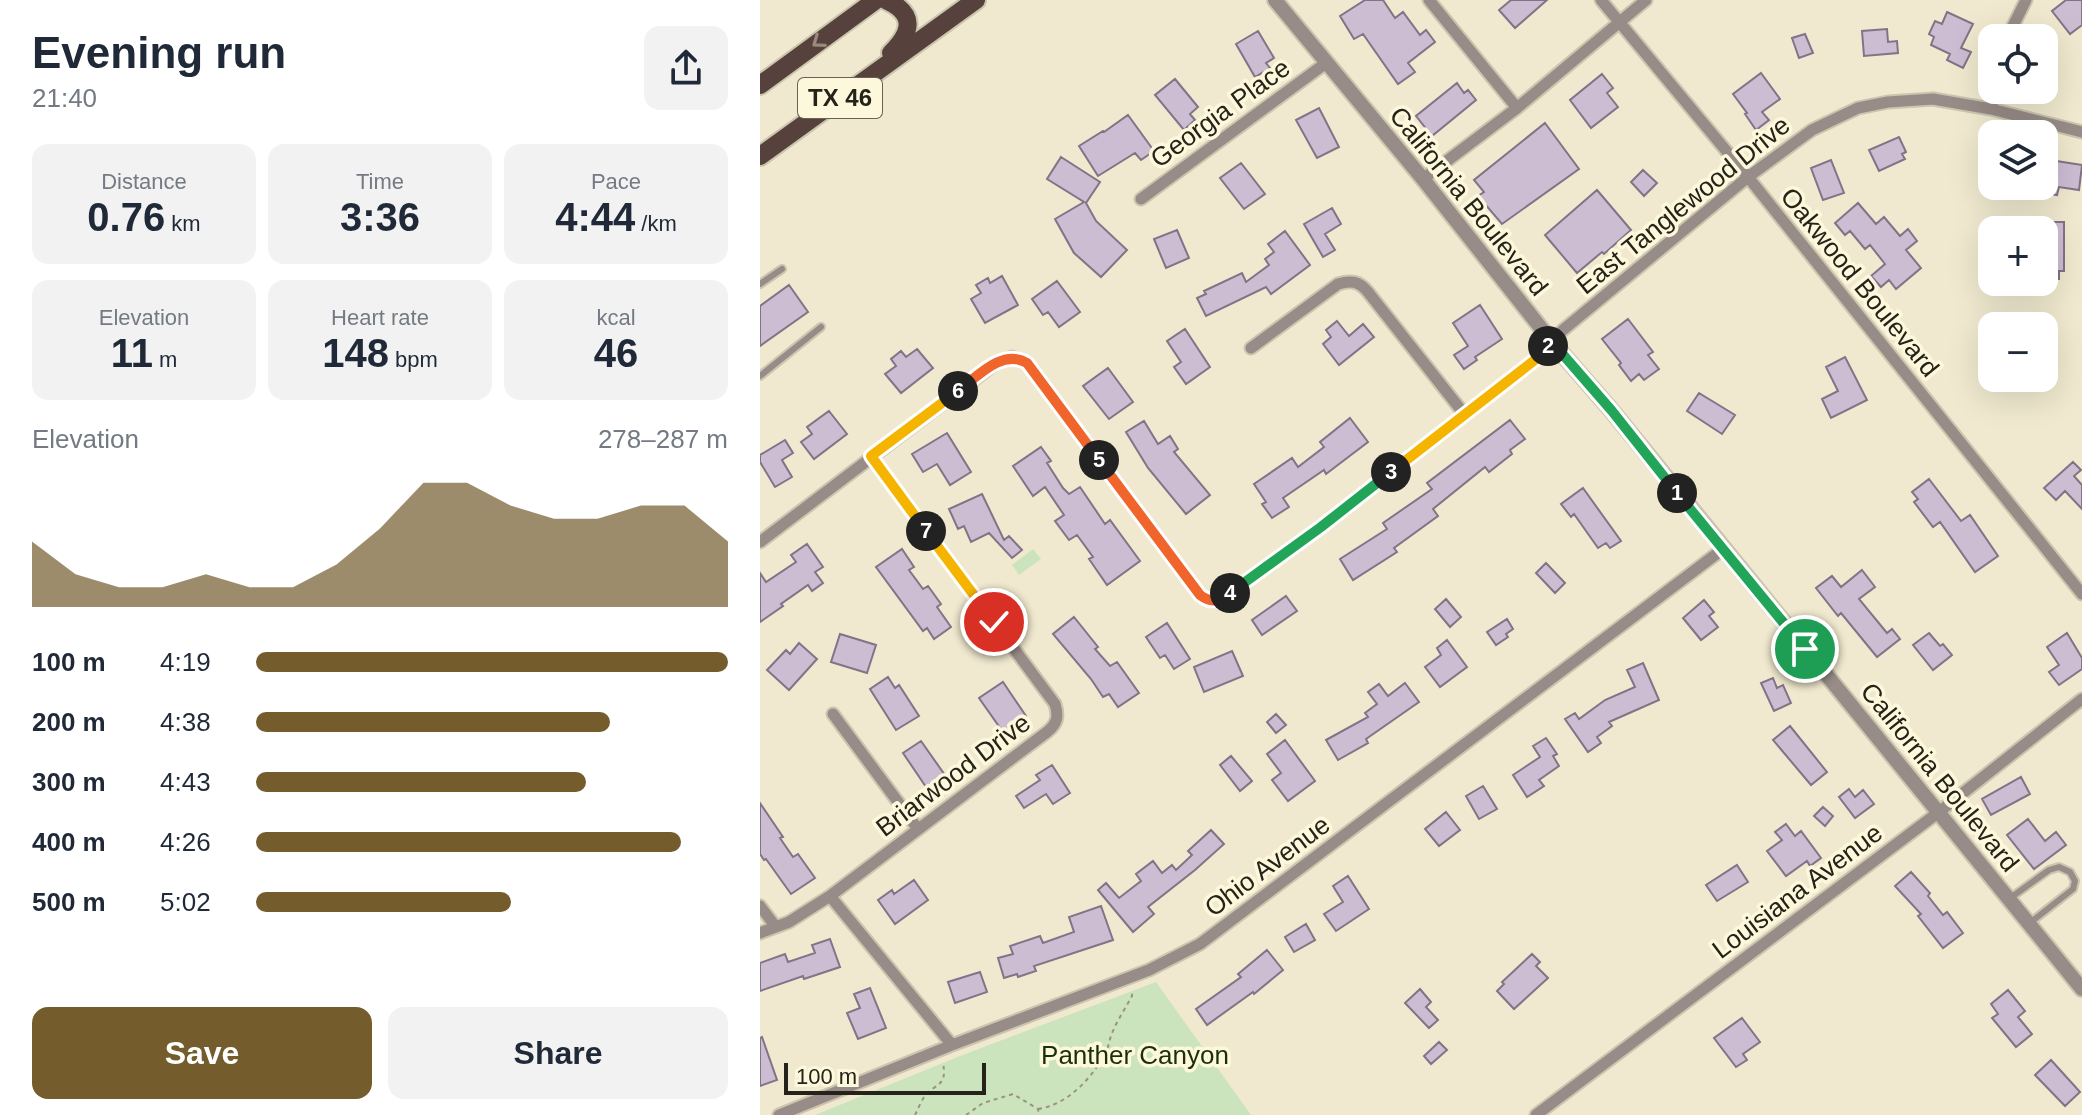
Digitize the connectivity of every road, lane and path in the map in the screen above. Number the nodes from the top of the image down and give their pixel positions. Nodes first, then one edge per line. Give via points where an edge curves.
1 (876, 0) edge
2 (886, 0) edge
3 (976, 0) edge
4 (1275, 0) edge
5 (1429, 0) edge
6 (1601, 0) edge
7 (1646, 0) edge
8 (2026, 0) edge
9 (1618, 22) junction
10 (2014, 24) edge
11 (1326, 63) junction
12 (860, 83) junction
13 (760, 85) edge
14 (1992, 104) edge
15 (1517, 108) junction
16 (1991, 109) junction
17 (2082, 132) edge
18 (760, 156) edge
19 (1748, 177) junction
20 (1423, 179) junction
21 (1141, 199) dead end
22 (782, 269) dead end
23 (760, 284) edge
24 (821, 327) dead end
25 (1552, 342) junction
26 (1251, 348) dead end
27 (760, 376) edge
28 (1465, 415) junction
29 (871, 456) junction
30 (760, 542) edge
31 (1723, 549) junction
32 (2082, 594) edge
33 (2082, 699) edge
34 (833, 714) dead end
35 (1939, 812) junction
36 (918, 829) junction
37 (830, 896) junction
38 (2009, 899) junction
39 (760, 906) edge
40 (2029, 924) junction
41 (776, 927) junction
42 (760, 933) edge
43 (1130, 977) junction
44 (2082, 989) edge
45 (946, 1047) junction
46 (1038, 1109) junction
47 (779, 1115) edge
48 (915, 1115) edge
49 (966, 1115) edge
50 (1039, 1115) edge
51 (1536, 1115) edge

1 -> 13 main road, TX 46
2 - 12 main road via 901,7 908,19 905,39
3 - 12 main road, TX 46
4 - 11 street, California Boulevard
5 - 15 street
6 - 9 street, Oakwood Boulevard
7 - 9 street
8 - 10 street
9 - 15 street
9 - 19 street, Oakwood Boulevard
11 - 20 street, California Boulevard
11 - 21 street, Georgia Place
12 - 18 main road, TX 46
14 - 16 street
15 - 20 street
16 - 17 street, East Tanglewood Drive
16 - 19 street, East Tanglewood Drive via 1933,99 1858,108 1812,130
19 - 25 street, East Tanglewood Drive
19 - 32 street, Oakwood Boulevard
20 - 25 street, California Boulevard
22 - 23 lane
24 - 27 lane
25 - 28 street, East Tanglewood Drive
25 - 31 street, California Boulevard
26 - 28 street via 1338,284 1355,282
28 - 29 street, East Tanglewood Drive via 1321,527 1213,601 1200,595 1020,359 996,363
29 - 30 street
29 - 36 street, Briarwood Drive via 1058,713 1054,727
31 - 35 street, California Boulevard
31 - 43 street, Ohio Avenue via 1200,944
33 - 35 street, Louisiana Avenue
34 - 36 street
35 - 38 street, California Boulevard
35 - 51 street, Louisiana Avenue
36 - 37 street, Briarwood Drive
37 - 41 street, Briarwood Drive
37 - 45 street
38 - 40 street, California Boulevard
38 - 40 lane via 2049,870 2070,872 2073,889
39 - 41 street
40 - 44 street, California Boulevard
41 - 42 street, Briarwood Drive
43 - 45 street, Ohio Avenue
43 - 46 path via 1132,996 1107,1052 1073,1094
45 - 47 street, Ohio Avenue
45 - 48 path via 941,1084 925,1096
46 - 49 path via 1013,1094 983,1103
46 - 50 path

